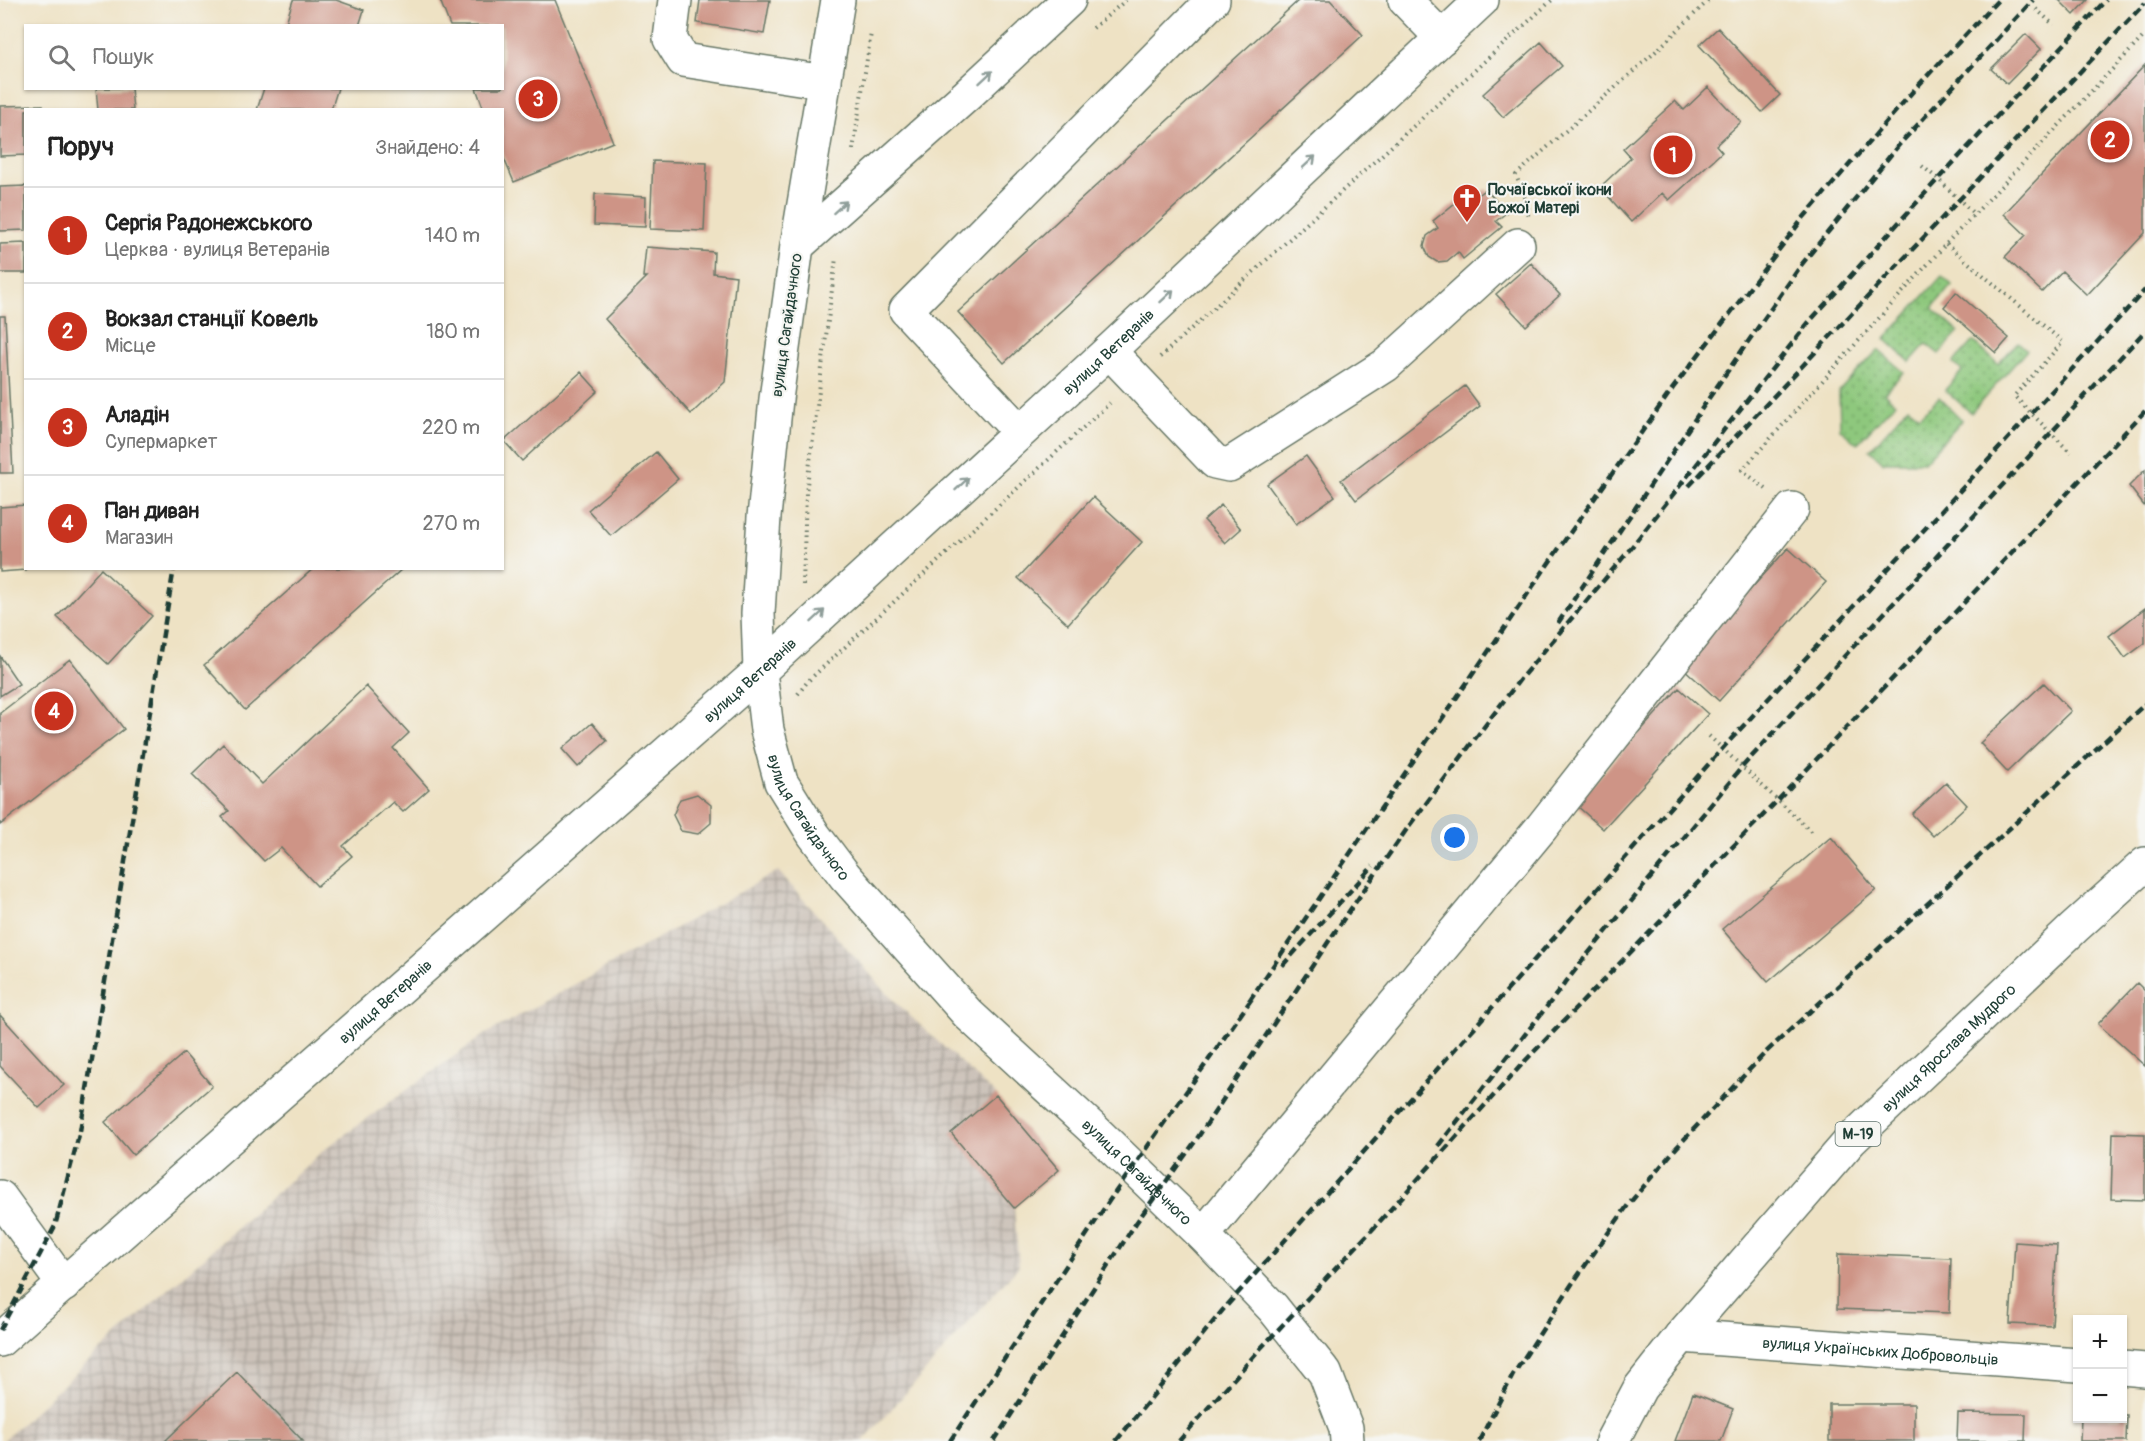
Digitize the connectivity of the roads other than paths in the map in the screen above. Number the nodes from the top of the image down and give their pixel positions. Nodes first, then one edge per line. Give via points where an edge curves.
1 (675, 0) edge
2 (838, 0) edge
3 (1069, 0) edge
4 (1213, 0) edge
5 (1405, 0) edge
6 (1482, 0) edge
7 (1442, 38) junction
8 (825, 82) junction
9 (1518, 245) road end
10 (796, 246) junction
11 (1109, 351) junction
12 (1019, 431) junction
13 (1792, 509) dead end
14 (760, 670) junction
15 (2145, 864) edge
16 (0, 1197) edge
17 (1203, 1235) junction
18 (64, 1285) junction
19 (1681, 1336) junction
20 (0, 1340) edge
21 (2073, 1365) edge
22 (2127, 1368) edge
23 (2145, 1370) edge
24 (1347, 1441) edge
25 (1612, 1441) edge

1 - 8 main road via 670,39 683,60
2 - 8 main road, вулиця Сагайдачного
10 -> 3 main road
4 - 12 main road via 906,310
5 - 7 main road
6 - 7 main road, вулиця Ветеранів
11 -> 7 main road, вулиця Ветеранів
8 - 10 main road, вулиця Сагайдачного
9 - 11 main road via 1386,365 1229,465 1215,462
10 - 14 main road, вулиця Сагайдачного via 764,517 758,613
11 - 12 main road, вулиця Ветеранів
14 -> 12 main road, вулиця Ветеранів
13 - 17 main road via 1542,827
14 - 17 main road, вулиця Сагайдачного via 767,730 781,782 813,835 968,1014
14 - 18 main road, вулиця Ветеранів
15 - 19 main road, вулиця Ярослава Мудрого / М-19 via 1851,1140
16 - 18 main road
17 - 24 main road, вулиця Сагайдачного via 1273,1308 1325,1373 1346,1428
18 - 20 main road, вулиця Ветеранів
19 - 21 main road, вулиця Українських Добровольців
19 - 25 main road, вулиця Ярослава Мудрого / М-19 via 1640,1388
22 - 23 main road

